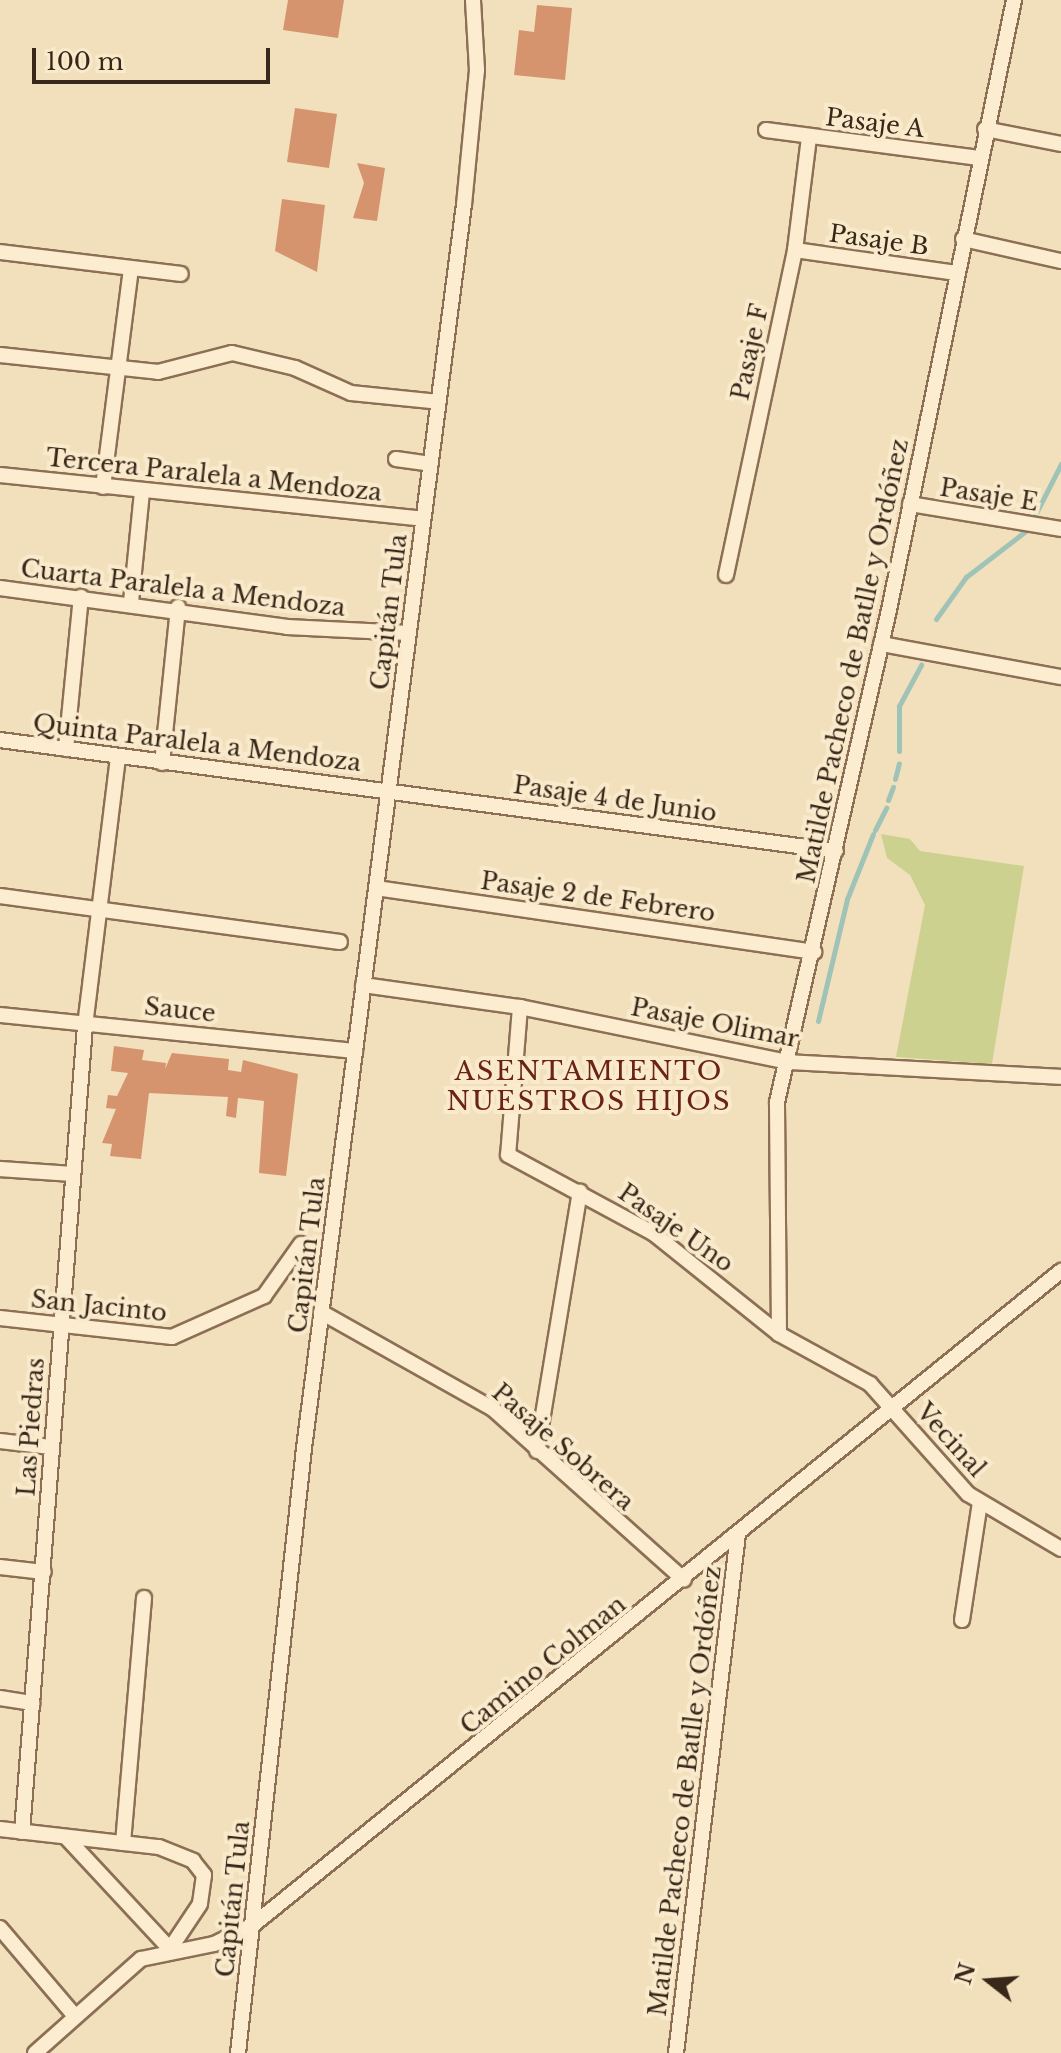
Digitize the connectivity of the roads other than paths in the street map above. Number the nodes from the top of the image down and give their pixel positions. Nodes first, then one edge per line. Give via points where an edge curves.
1 (473, 0) edge
2 (1014, 0) edge
3 (985, 129) junction
4 (766, 130) dead end
5 (809, 137) junction
6 (1061, 144) edge
7 (979, 158) junction
8 (963, 239) junction
9 (795, 250) junction
10 (0, 252) edge
11 (1061, 261) edge
12 (131, 269) junction
13 (956, 273) junction
14 (181, 274) dead end
15 (0, 355) edge
16 (118, 369) junction
17 (439, 402) junction
18 (396, 459) dead end
19 (431, 464) junction
20 (0, 475) edge
21 (103, 487) junction
22 (142, 491) junction
23 (910, 504) junction
24 (423, 519) junction
25 (1061, 529) edge
26 (726, 575) dead end
27 (0, 588) edge
28 (81, 597) junction
29 (131, 602) junction
30 (178, 607) junction
31 (409, 633) junction
32 (881, 644) junction
33 (1061, 677) edge
34 (0, 740) edge
35 (66, 749) junction
36 (118, 757) junction
37 (162, 763) junction
38 (388, 790) junction
39 (836, 851) junction
40 (376, 888) junction
41 (0, 896) edge
42 (97, 915) junction
43 (340, 942) dead end
44 (814, 952) junction
45 (363, 985) junction
46 (520, 1007) junction
47 (0, 1015) edge
48 (85, 1026) junction
49 (355, 1051) junction
50 (788, 1062) junction
51 (1061, 1077) edge
52 (0, 1169) edge
53 (73, 1174) junction
54 (580, 1192) junction
55 (301, 1244) dead end
56 (1061, 1271) edge
57 (321, 1312) junction
58 (0, 1318) edge
59 (60, 1325) junction
60 (779, 1334) junction
61 (892, 1406) junction
62 (0, 1441) edge
63 (51, 1447) junction
64 (537, 1451) junction
65 (980, 1502) junction
66 (738, 1534) junction
67 (1061, 1549) edge
68 (0, 1567) edge
69 (44, 1572) junction
70 (684, 1580) junction
71 (144, 1598) dead end
72 (962, 1620) dead end
73 (0, 1698) edge
74 (33, 1703) junction
75 (0, 1829) edge
76 (22, 1832) junction
77 (66, 1837) junction
78 (123, 1843) junction
79 (253, 1925) junction
80 (0, 1928) edge
81 (170, 1949) junction
82 (75, 2016) junction
83 (35, 2053) edge
84 (238, 2053) edge
85 (676, 2053) edge

1 - 17 street, Capitán Tula via 477,70
2 - 3 street, Matilde Pacheco de Batlle y Ordóñez
3 - 6 street
3 - 7 street, Matilde Pacheco de Batlle y Ordóñez
4 - 5 street, Pasaje A
5 - 7 street, Pasaje A
5 - 9 street, Pasaje F
7 - 8 street, Matilde Pacheco de Batlle y Ordóñez
8 - 11 street, Pasaje B
8 - 13 street, Matilde Pacheco de Batlle y Ordóñez
9 - 13 street, Pasaje B
9 - 26 street, Pasaje F
10 - 12 street
12 - 14 street
12 - 16 street
13 - 23 street, Matilde Pacheco de Batlle y Ordóñez
15 - 16 street
16 - 17 street via 158,372 232,353 295,368 351,393
16 - 21 street
17 - 19 street, Capitán Tula
18 - 19 street
19 - 24 street, Capitán Tula
20 - 21 street, Tercera Paralela a Mendoza
21 - 22 street, Tercera Paralela a Mendoza
22 - 24 street, Tercera Paralela a Mendoza
22 - 29 street
23 - 25 street, Pasaje E
23 - 32 street, Matilde Pacheco de Batlle y Ordóñez
24 - 31 street, Capitán Tula
27 - 28 street, Cuarta Paralela a Mendoza
28 - 29 street, Cuarta Paralela a Mendoza
28 - 35 street
29 - 30 street, Cuarta Paralela a Mendoza
30 - 31 street, Cuarta Paralela a Mendoza via 287,627
30 - 37 street
31 - 38 street, Capitán Tula
32 - 33 street
32 - 39 street, Matilde Pacheco de Batlle y Ordóñez
34 - 35 street, Quinta Paralela a Mendoza
35 - 36 street, Quinta Paralela a Mendoza
36 - 37 street, Quinta Paralela a Mendoza
36 - 42 street, Las Piedras
37 - 38 street, Quinta Paralela a Mendoza
38 - 39 street, Pasaje 4 de Junio
38 - 40 street, Capitán Tula
39 - 44 street, Matilde Pacheco de Batlle y Ordóñez
40 - 44 street, Pasaje 2 de Febrero
40 - 45 street, Capitán Tula
41 - 42 street
42 - 43 street via 183,917
42 - 48 street, Las Piedras
44 - 50 street, Matilde Pacheco de Batlle y Ordóñez
45 - 46 street, Pasaje Olimar
45 - 49 street, Capitán Tula
46 - 50 street, Pasaje Olimar
46 - 54 street, Pasaje Uno via 506,1148 514,1160
47 - 48 street, Sauce
48 - 49 street, Sauce
48 - 53 street, Las Piedras
49 - 57 street, Capitán Tula
50 - 51 street, Pasaje Olimar
50 - 60 street, Matilde Pacheco de Batlle y Ordóñez via 773,1127
52 - 53 street
53 - 59 street, Las Piedras
54 - 60 street, Pasaje Uno via 653,1233
54 - 64 street
55 - 59 street, San Jacinto via 264,1296 183,1333
56 - 61 street, Camino Colman
57 - 64 street, Pasaje Sobrera via 493,1409
57 - 79 street, Capitán Tula
58 - 59 street, San Jacinto
59 - 63 street, Las Piedras
60 - 61 street, Pasaje Uno via 840,1364
61 - 65 street, Vecinal
61 - 66 street, Camino Colman
62 - 63 street
63 - 69 street, Las Piedras
64 - 70 street, Pasaje Sobrera
65 - 67 street, Vecinal
65 - 72 street
66 - 70 street, Camino Colman
66 - 85 street, Matilde Pacheco de Batlle y Ordóñez
68 - 69 street
69 - 74 street, Las Piedras
70 - 79 street, Camino Colman
71 - 78 street
73 - 74 street
74 - 76 street, Las Piedras
75 - 76 street
76 - 77 street
77 - 78 street
77 - 81 street
78 - 81 street via 176,1852 204,1875 200,1904
79 - 81 street, Camino Colman via 214,1944
79 - 84 street, Capitán Tula
80 - 82 street
81 - 82 street, Camino Colman via 141,1959
82 - 83 street, Camino Colman

